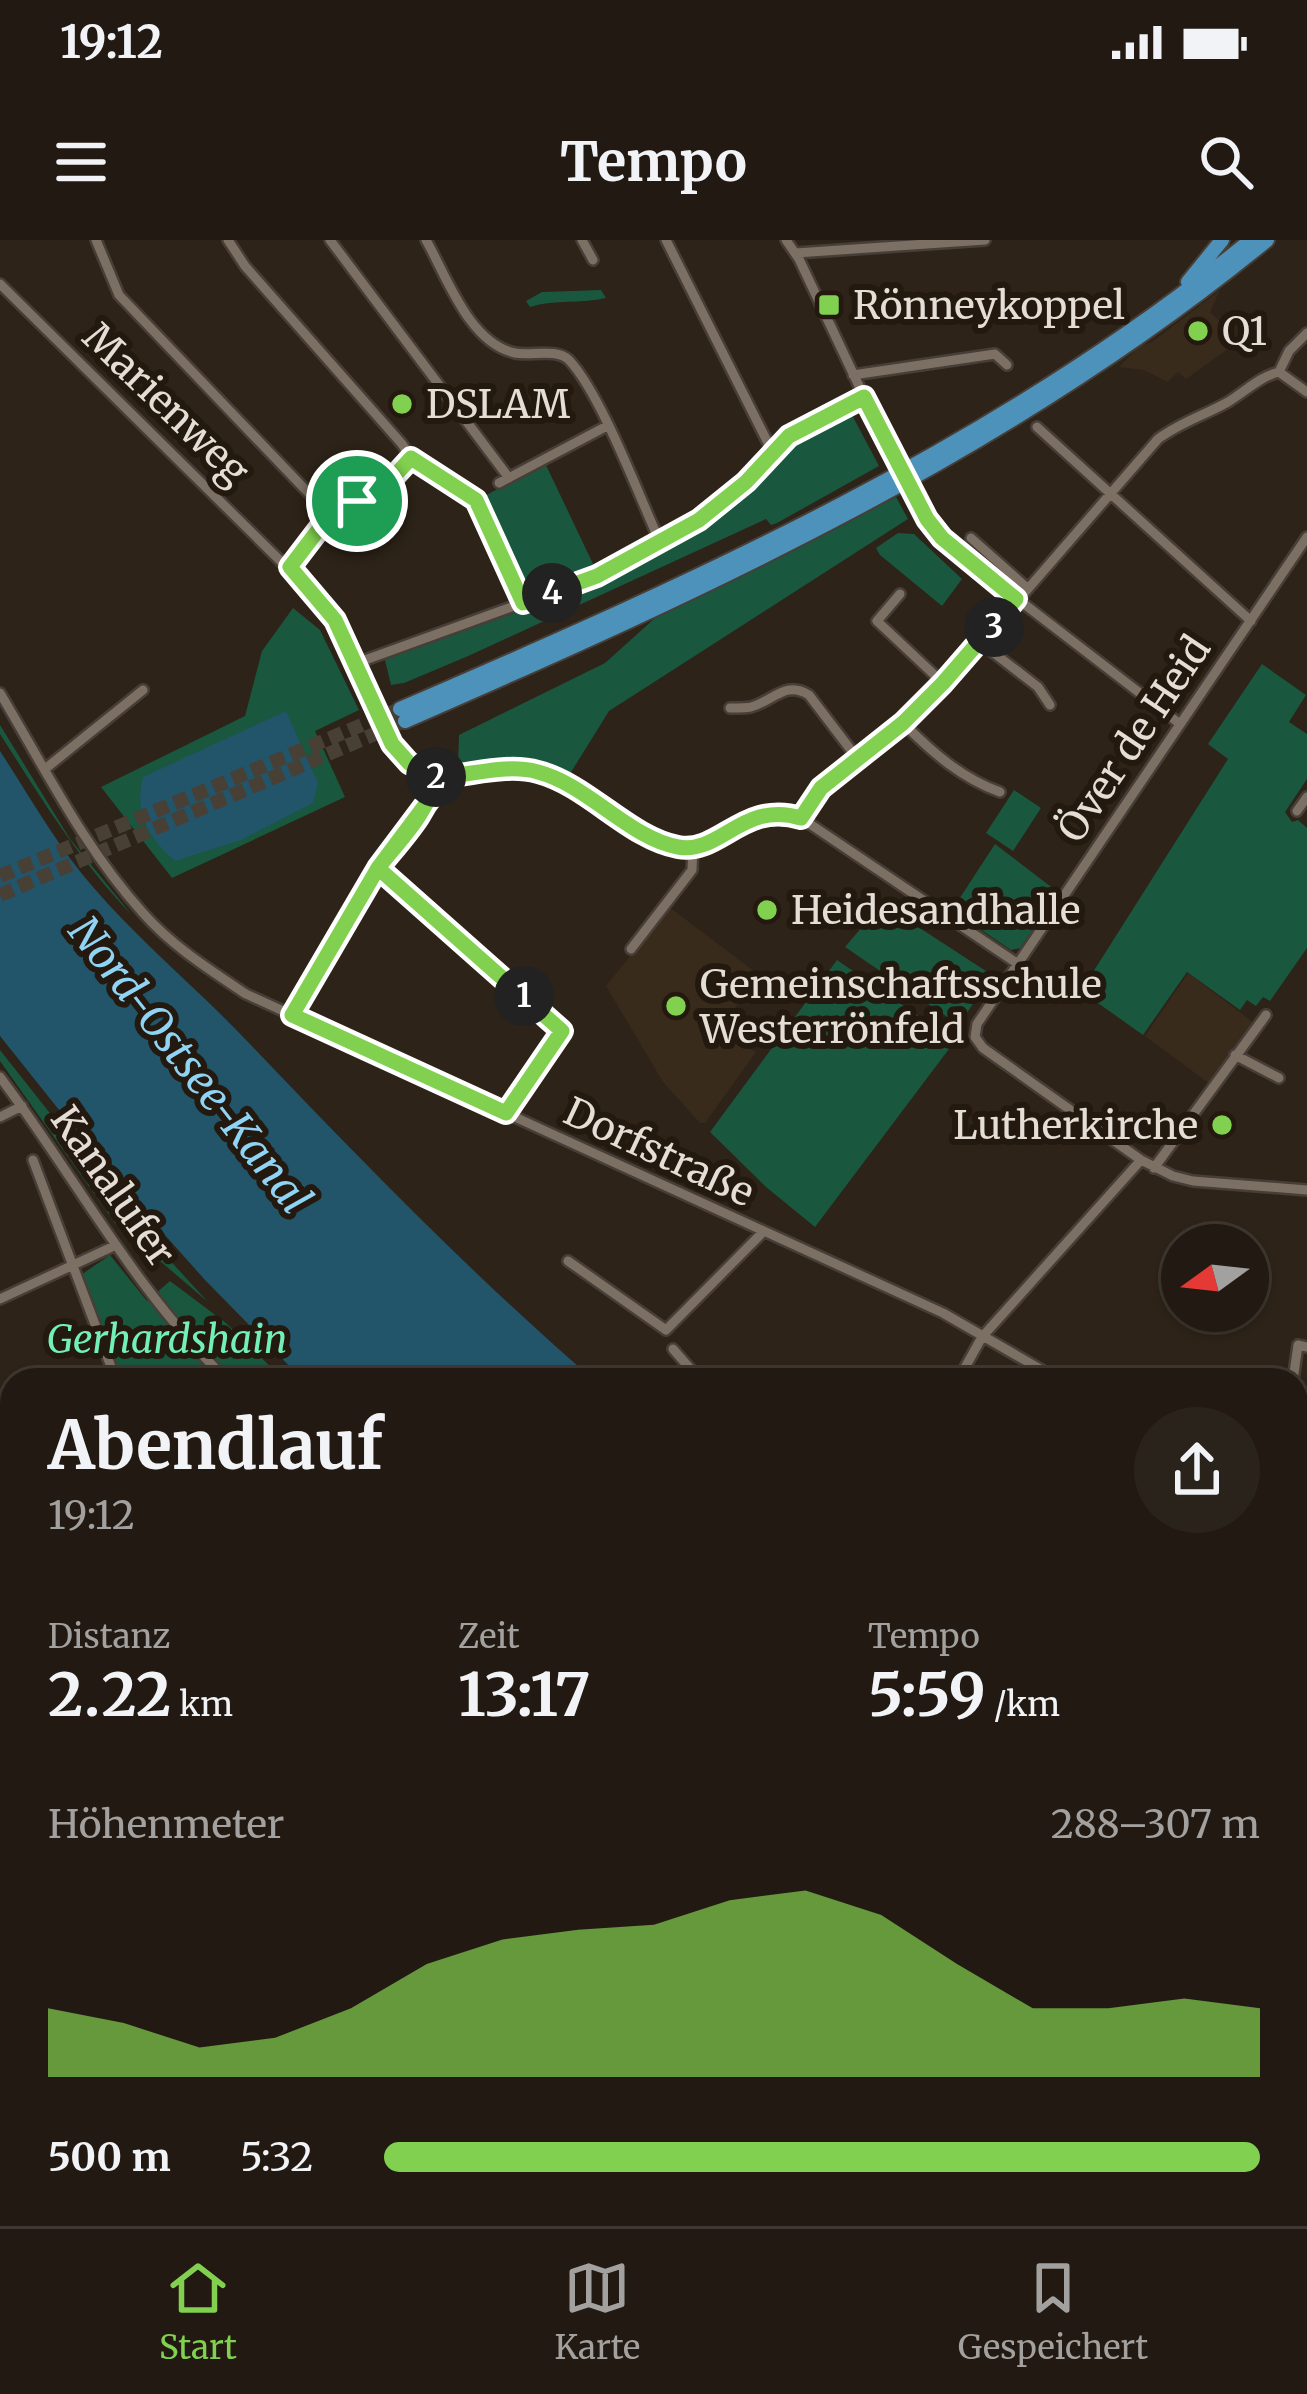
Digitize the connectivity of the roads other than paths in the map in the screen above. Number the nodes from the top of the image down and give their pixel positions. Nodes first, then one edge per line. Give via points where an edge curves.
1 (96, 240) edge
2 (228, 240) edge
3 (330, 240) edge
4 (426, 240) edge
5 (582, 240) edge
6 (666, 240) edge
7 (786, 240) edge
8 (985, 240) edge
9 (1222, 240) edge
10 (1251, 240) edge
11 (1268, 240) edge
12 (796, 253) junction
13 (593, 260) dead end
14 (0, 284) edge
15 (1135, 330) junction
16 (1307, 333) edge
17 (1007, 365) dead end
18 (1279, 372) junction
19 (853, 375) junction
20 (1307, 392) edge
21 (864, 397) junction
22 (607, 426) junction
23 (1037, 427) dead end
24 (772, 451) junction
25 (411, 458) junction
26 (1110, 493) junction
27 (323, 513) junction
28 (1307, 537) edge
29 (971, 538) dead end
30 (660, 542) junction
31 (290, 567) junction
32 (1026, 587) junction
33 (900, 594) dead end
34 (1016, 599) junction
35 (523, 603) junction
36 (1251, 621) junction
37 (981, 643) junction
38 (354, 664) junction
39 (943, 683) junction
40 (143, 690) dead end
41 (0, 693) edge
42 (1050, 705) dead end
43 (730, 708) dead end
44 (903, 723) junction
45 (1180, 724) junction
46 (857, 758) junction
47 (45, 769) junction
48 (436, 777) junction
49 (1000, 792) dead end
50 (1307, 796) edge
51 (1297, 811) dead end
52 (801, 818) junction
53 (693, 847) junction
54 (378, 868) junction
55 (631, 949) dead end
56 (1018, 964) junction
57 (292, 1015) junction
58 (1267, 1015) dead end
59 (1235, 1055) junction
60 (0, 1077) edge
61 (1279, 1078) dead end
62 (22, 1106) junction
63 (506, 1113) junction
64 (0, 1117) edge
65 (33, 1160) dead end
66 (1141, 1160) junction
67 (1154, 1168) junction
68 (1307, 1190) edge
69 (762, 1233) junction
70 (114, 1246) junction
71 (568, 1261) dead end
72 (73, 1267) junction
73 (0, 1299) edge
74 (982, 1336) junction
75 (673, 1349) dead end
76 (111, 1368) edge
77 (214, 1368) edge
78 (690, 1368) edge
79 (965, 1368) edge
80 (1038, 1368) edge

1 - 27 street via 119,295
2 - 25 street
3 - 22 street via 504,481
4 - 22 street via 484,337 516,353 562,354
5 - 13 street
6 - 24 street
7 - 12 street
8 - 12 street
9 - 15 highway
10 - 15 highway
11 - 15 highway via 1129,346 920,476 675,602 402,715 913,467
12 - 19 street
14 - 31 street, Marienweg
16 - 18 street
17 - 19 street via 995,354
18 - 20 street
18 - 26 street via 1174,427
19 - 21 street
21 - 24 street
21 - 34 street, bridge via 942,538
22 - 30 street
23 - 26 street
24 - 30 street via 746,482
25 - 27 street via 374,494
25 - 35 street via 476,500
26 - 32 street
26 - 36 street
27 - 31 street
28 - 36 street, Över de Heid
29 - 32 street
30 - 35 street
31 - 38 street, Marienweg via 335,620
32 - 34 street
33 - 39 street via 877,621
34 - 37 street
34 - 45 street
35 - 38 street
36 - 45 street, Över de Heid
37 - 39 street
37 - 42 street
38 - 48 street, Marienweg via 392,744
39 - 44 street
40 - 47 street
41 - 47 street, Dorfstraße
43 - 46 street via 800,689
44 - 46 street
44 - 49 street via 934,755
45 - 56 street, Över de Heid
46 - 52 street
47 - 57 street, Dorfstraße via 145,916 196,961
48 - 53 street via 535,771 656,839
48 - 54 street via 418,818
50 - 51 street
52 - 53 street via 764,814
52 - 56 street
53 - 55 street via 692,870
54 - 57 street
54 - 63 street via 562,1031
56 - 66 street, Över de Heid via 975,1037
57 - 63 street, Dorfstraße
58 - 59 street
59 - 61 street
59 - 67 street
60 - 62 street, Kanalufer
62 - 64 street
62 - 70 street, Kanalufer
63 - 69 street, Dorfstraße
65 - 72 street
66 - 67 street
66 - 74 street
67 - 68 street via 1193,1181
69 - 71 street via 666,1330
69 - 74 street, Dorfstraße
70 - 72 street
70 - 77 street, Kanalufer
72 - 73 street
72 - 76 street
74 - 79 street
74 - 80 street, Dorfstraße
75 - 78 street

